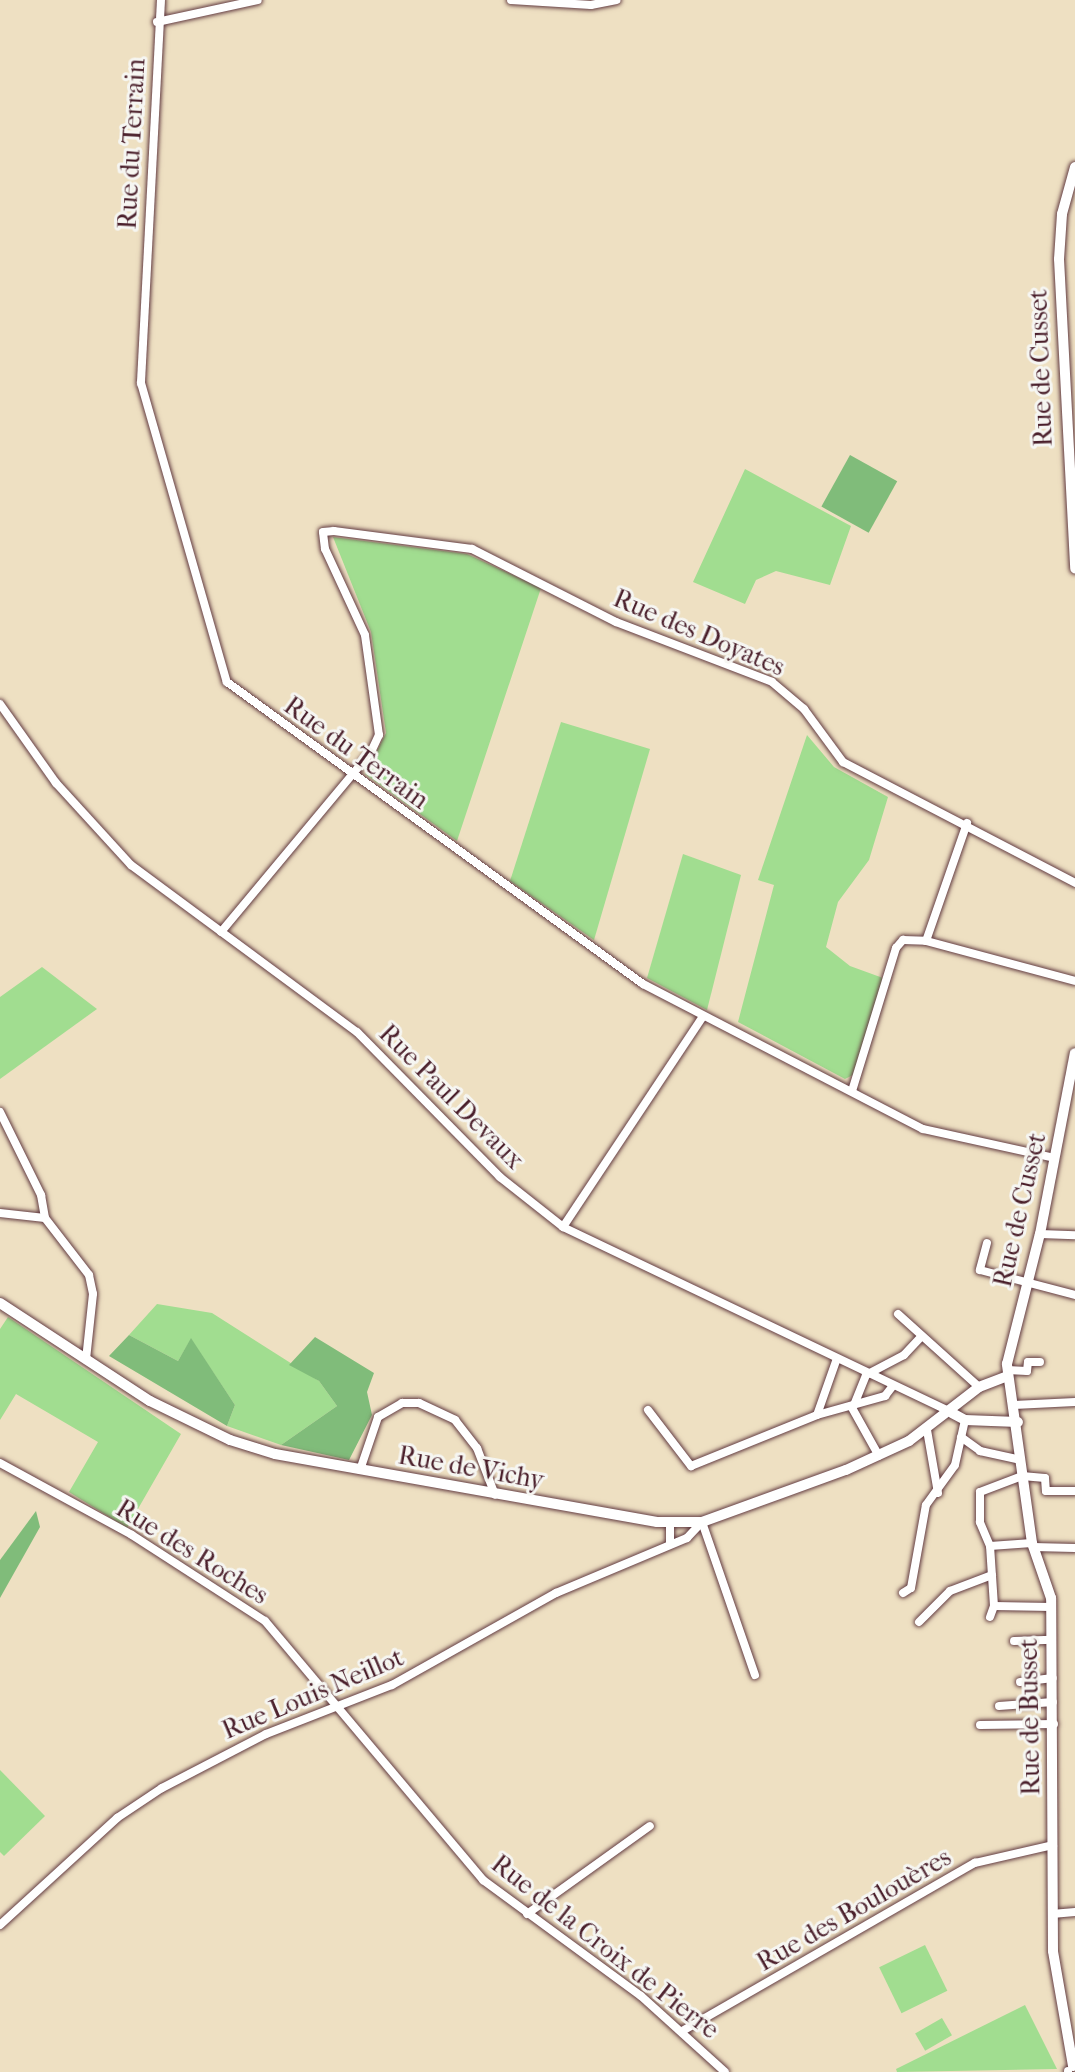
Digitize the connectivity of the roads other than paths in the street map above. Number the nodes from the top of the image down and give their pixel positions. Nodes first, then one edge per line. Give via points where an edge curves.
1 (161, 0) edge
2 (258, 0) edge
3 (511, 0) edge
4 (617, 0) edge
5 (157, 22) junction
6 (1075, 167) edge
7 (1075, 569) edge
8 (0, 704) edge
9 (351, 776) junction
10 (967, 823) junction
11 (1075, 880) edge
12 (221, 932) junction
13 (926, 941) junction
14 (1075, 981) edge
15 (703, 1016) junction
16 (1075, 1056) edge
17 (852, 1091) junction
18 (0, 1112) edge
19 (1055, 1158) junction
20 (0, 1213) edge
21 (45, 1218) junction
22 (563, 1227) junction
23 (1040, 1234) junction
24 (1075, 1235) edge
25 (987, 1243) dead end
26 (1025, 1286) junction
27 (1075, 1295) edge
28 (0, 1303) edge
29 (898, 1314) dead end
30 (919, 1339) junction
31 (86, 1359) junction
32 (836, 1361) junction
33 (1040, 1362) dead end
34 (1008, 1373) junction
35 (866, 1375) junction
36 (892, 1387) junction
37 (979, 1387) junction
38 (1075, 1402) edge
39 (1014, 1405) junction
40 (853, 1406) junction
41 (648, 1410) dead end
42 (952, 1413) junction
43 (817, 1415) junction
44 (965, 1420) junction
45 (1018, 1422) junction
46 (927, 1430) junction
47 (961, 1437) junction
48 (879, 1456) junction
49 (1021, 1460) junction
50 (0, 1463) edge
51 (360, 1470) junction
52 (1022, 1476) junction
53 (1075, 1491) edge
54 (938, 1493) junction
55 (495, 1495) junction
56 (702, 1522) junction
57 (670, 1523) junction
58 (670, 1544) junction
59 (1033, 1545) junction
60 (990, 1546) junction
61 (1075, 1548) edge
62 (992, 1575) junction
63 (903, 1593) dead end
64 (994, 1606) junction
65 (1051, 1607) junction
66 (990, 1617) dead end
67 (919, 1622) dead end
68 (1052, 1640) junction
69 (1014, 1641) dead end
70 (755, 1675) dead end
71 (1053, 1678) junction
72 (1020, 1682) dead end
73 (1053, 1702) junction
74 (999, 1706) dead end
75 (336, 1707) junction
76 (1054, 1724) junction
77 (980, 1725) dead end
78 (650, 1826) dead end
79 (1053, 1845) junction
80 (1075, 1912) edge
81 (527, 1914) junction
82 (1052, 1914) junction
83 (0, 1925) edge
84 (1062, 2016) junction
85 (684, 2030) junction
86 (1075, 2042) edge
87 (1070, 2069) edge
88 (725, 2072) edge

1 - 5 street, Rue du Terrain
2 - 5 street
3 - 4 street via 591,5
5 - 9 street, Rue du Terrain via 141,383 227,682
6 - 7 street, Rue de Cusset via 1062,214 1059,259
8 - 12 street, Rue Paul Devaux via 56,783 131,865
9 - 10 street, Rue des Doyates via 379,735 378,712 362,625 325,549 323,532 472,549 616,622 772,682 804,709 843,762
9 - 12 street
9 - 15 street, Rue du Terrain via 643,984
10 - 11 street, Rue des Doyates
10 - 13 street
12 - 22 street, Rue Paul Devaux via 357,1032 500,1177
13 - 14 street
13 - 17 street via 903,940 896,948
15 - 17 street, Rue du Terrain
15 - 22 street
16 - 19 street, Rue de Cusset
17 - 19 street, Rue du Terrain via 923,1129
18 - 21 street via 41,1195
19 - 23 street, Rue de Cusset
20 - 21 street
21 - 31 street via 89,1275 93,1294
22 - 32 street, Rue Paul Devaux
23 - 24 street
23 - 26 street, Rue de Cusset
25 - 26 street via 980,1270
26 - 27 street
26 - 34 street, Rue de Cusset
28 - 31 street, Rue de Vichy
29 - 30 street
30 - 35 street via 904,1355
30 - 37 street
31 - 51 street, Rue de Vichy via 150,1401 230,1440
32 - 35 street, Rue Paul Devaux
32 - 43 street
33 - 34 street via 1028,1362 1027,1371
34 - 37 street
34 - 39 street, Rue de Busset
35 - 36 street, Rue Paul Devaux
35 - 40 street
36 - 40 street via 885,1396
36 - 42 street, Rue Paul Devaux
37 - 42 street, Rue de Vichy
38 - 39 street
39 - 45 street, Rue de Busset
40 - 43 street
40 - 48 street
41 - 43 street via 691,1466
42 - 44 street
42 - 46 street, Rue de Vichy
44 - 45 street
44 - 47 street
45 - 49 street, Rue de Busset
46 - 48 street, Rue de Vichy
46 - 54 street
47 - 49 street via 980,1451
47 - 54 street via 955,1465
48 - 56 street, Rue de Vichy
49 - 52 street, Rue de Busset
50 - 75 street, Rue des Roches via 226,1592 281,1635
51 - 55 street, Rue de Vichy
51 - 55 street via 378,1417 402,1403 419,1403 455,1420 477,1448
52 - 53 street via 1045,1478 1046,1491
52 - 59 street, Rue de Busset
52 - 60 street via 980,1492 980,1522
54 - 63 street via 926,1505 911,1588
55 - 57 street, Rue de Vichy
56 - 57 street, Rue de Vichy
56 - 58 street, Rue Louis Neillot via 687,1538
56 - 70 street
57 - 58 street
58 - 75 street, Rue Louis Neillot via 556,1593 392,1685
59 - 60 street
59 - 61 street
59 - 65 street, Rue de Busset
60 - 62 street
62 - 64 street
62 - 67 street via 950,1591
64 - 65 street
64 - 66 street
65 - 68 street, Rue de Busset
68 - 69 street
68 - 71 street, Rue de Busset
71 - 72 street
71 - 73 street, Rue de Busset
73 - 74 street
73 - 76 street, Rue de Busset
75 - 81 street, Rue de la Croix de Pierre via 483,1880
75 - 83 street, Rue Louis Neillot via 266,1734 162,1788 117,1818
76 - 77 street
76 - 79 street, Rue de Busset
78 - 81 street
79 - 82 street, Rue de Busset
79 - 85 street, Rue des Boulouères via 975,1863
80 - 82 street
81 - 85 street, Rue de la Croix de Pierre
82 - 84 street, Rue de Busset
84 - 86 street, Rue de Busset
84 - 87 street, Rue de Busset
85 - 88 street, Rue de la Croix de Pierre

